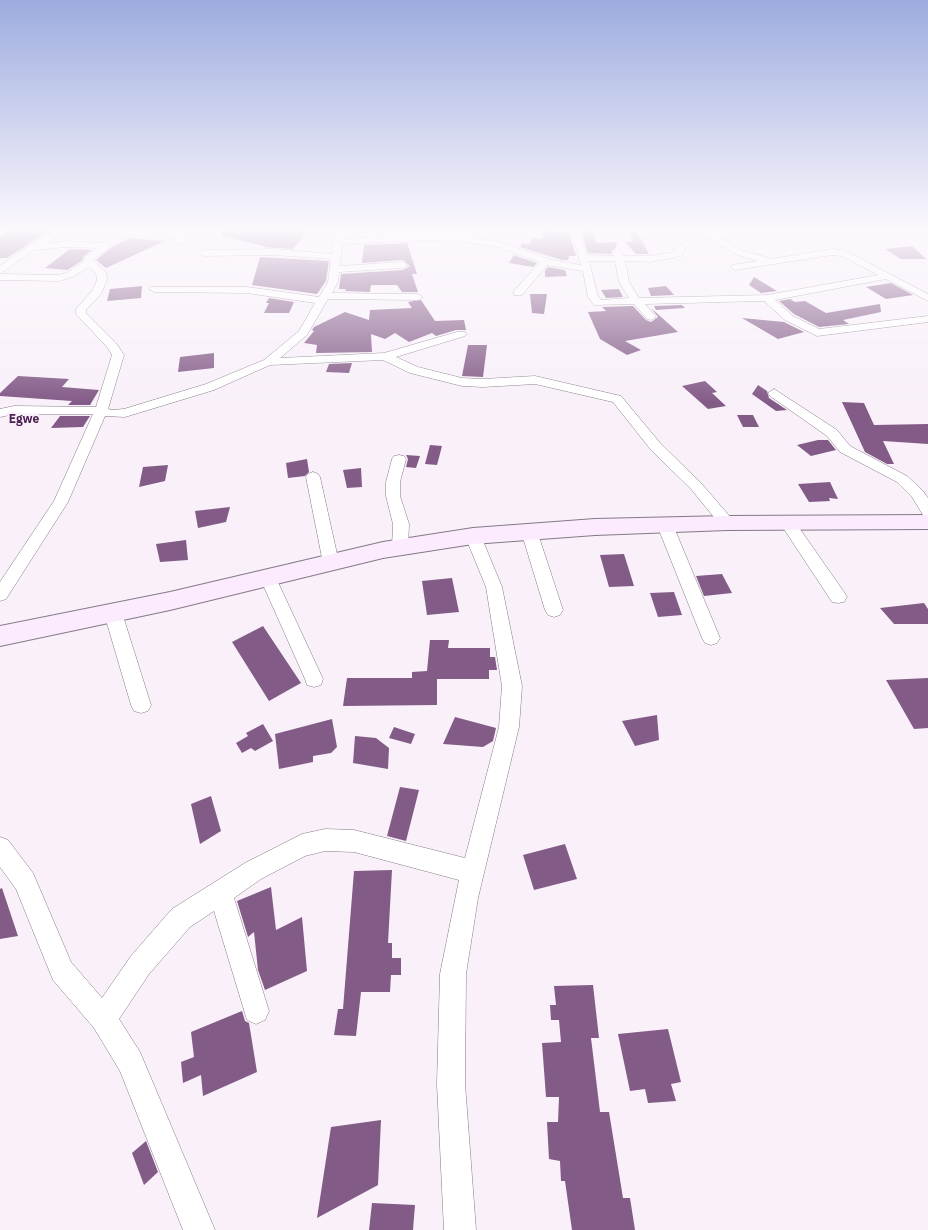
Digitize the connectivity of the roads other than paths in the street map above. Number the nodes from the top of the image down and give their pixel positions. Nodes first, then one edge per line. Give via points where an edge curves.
1 (99, 288) edge
2 (329, 288) edge
3 (522, 288) edge
4 (591, 288) edge
5 (628, 288) edge
6 (820, 288) edge
7 (911, 288) edge
8 (154, 290) dead end
9 (518, 293) dead end
10 (418, 297) dead end
11 (767, 298) junction
12 (928, 298) edge
13 (323, 299) junction
14 (636, 301) junction
15 (651, 317) dead end
16 (928, 319) edge
17 (462, 334) dead end
18 (385, 356) junction
19 (268, 362) junction
20 (774, 393) dead end
21 (101, 411) junction
22 (0, 413) edge
23 (399, 459) dead end
24 (313, 477) dead end
25 (928, 511) edge
26 (928, 522) edge
27 (727, 523) junction
28 (788, 523) junction
29 (665, 525) junction
30 (529, 531) junction
31 (472, 536) junction
32 (400, 548) junction
33 (332, 562) junction
34 (268, 578) junction
35 (0, 595) edge
36 (838, 597) dead end
37 (554, 610) dead end
38 (113, 613) junction
39 (0, 636) edge
40 (712, 638) dead end
41 (314, 679) dead end
42 (141, 705) dead end
43 (0, 848) edge
44 (473, 872) junction
45 (220, 892) junction
46 (256, 1011) dead end
47 (103, 1019) junction
48 (199, 1230) edge
49 (460, 1230) edge

1 - 21 street via 81,309 81,314 118,355
2 - 13 street
3 - 9 street
4 - 14 street via 598,303
5 - 14 street
6 - 11 street
7 - 12 street
8 - 13 street via 247,290
10 - 13 street
11 - 14 street
11 - 16 street via 789,318 817,333
13 - 19 street via 303,332
14 - 15 street
17 - 18 street
18 - 19 street
18 - 27 street via 414,370 462,382 535,380 617,399 656,447 696,486
19 - 21 street via 210,387 138,409 112,414
20 - 25 street via 832,433 845,449 902,479 918,494
21 - 22 street
21 - 35 street via 61,502
23 - 32 street via 393,496 401,524
24 - 33 street
26 - 28 street
27 - 28 street
27 - 29 street
28 - 36 street
29 - 30 street
29 - 40 street
30 - 31 street
30 - 37 street
31 - 32 street
31 - 44 street via 494,587 512,686 509,727
32 - 33 street
33 - 34 street
34 - 38 street
34 - 41 street
38 - 39 street
38 - 42 street
43 - 47 street via 25,881 62,971
44 - 45 street via 354,842 325,840 302,845
44 - 49 street via 453,974 451,1084
45 - 46 street
45 - 47 street via 181,918 140,964
47 - 48 street via 130,1062

